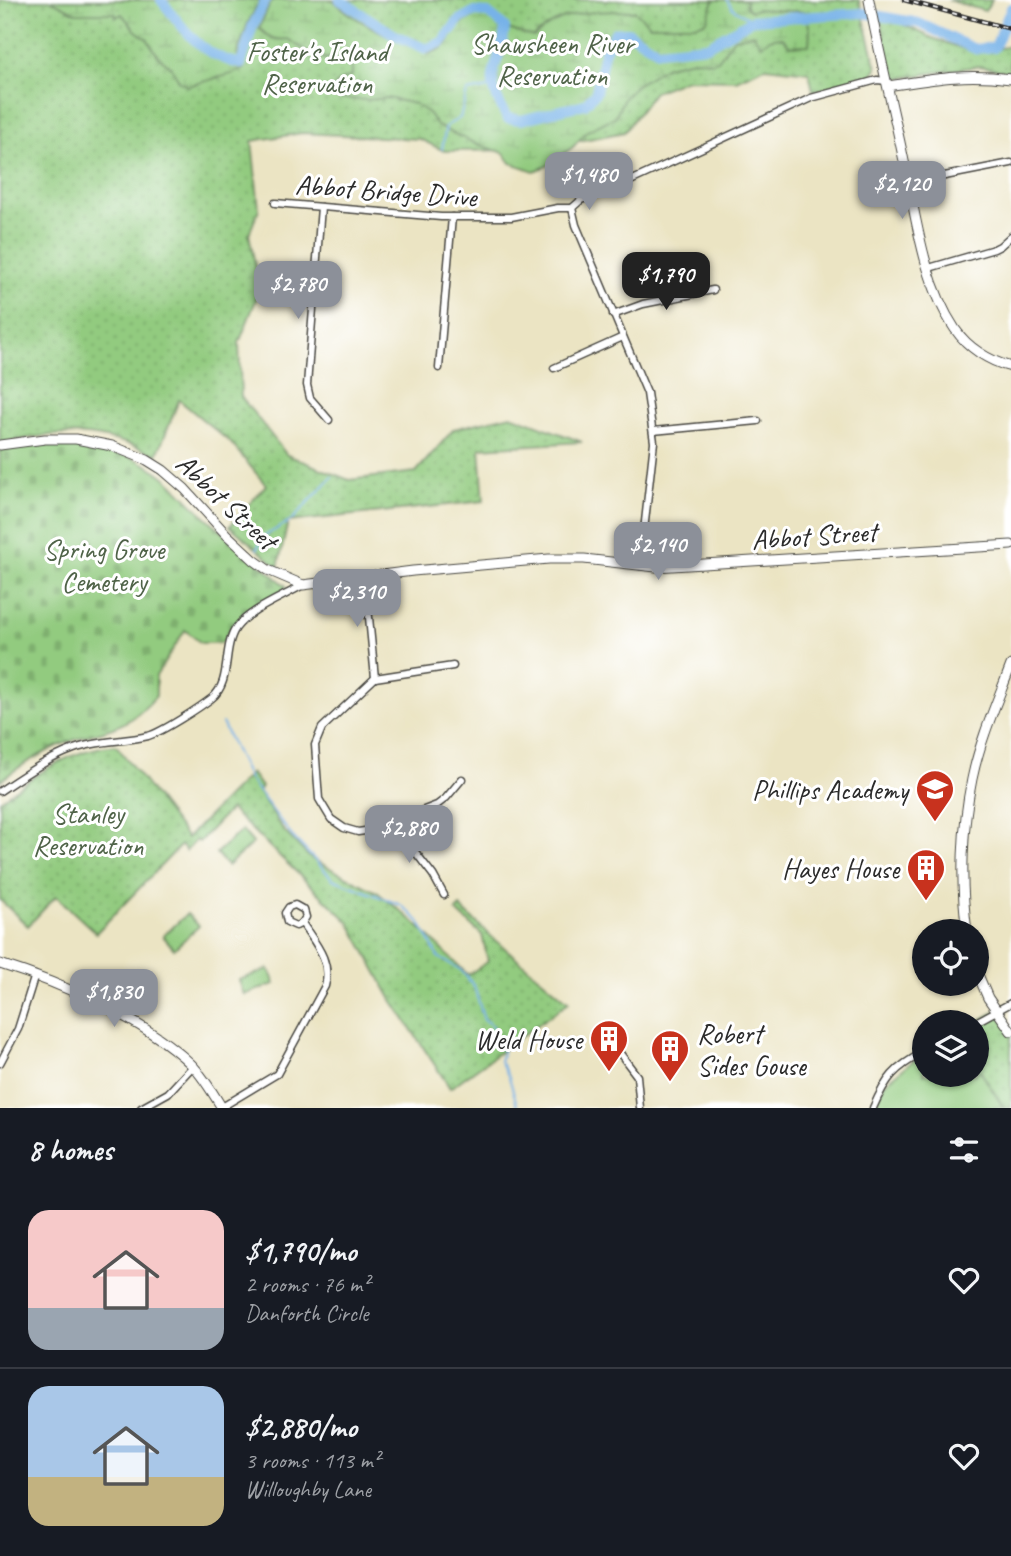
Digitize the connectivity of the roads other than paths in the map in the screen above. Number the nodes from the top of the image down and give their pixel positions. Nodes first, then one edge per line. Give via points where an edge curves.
1 (870, 3) edge
2 (1011, 79) edge
3 (887, 84) junction
4 (1011, 163) edge
5 (909, 183) junction
6 (275, 203) dead end
7 (321, 207) junction
8 (572, 208) junction
9 (452, 218) junction
10 (1011, 236) edge
11 (929, 268) junction
12 (713, 290) dead end
13 (613, 315) junction
14 (623, 337) junction
15 (439, 368) dead end
16 (554, 368) dead end
17 (1009, 368) edge
18 (329, 420) dead end
19 (758, 421) dead end
20 (653, 431) junction
21 (0, 445) edge
22 (1011, 545) edge
23 (640, 566) junction
24 (365, 577) junction
25 (303, 585) junction
26 (1011, 665) edge
27 (453, 666) dead end
28 (375, 678) junction
29 (462, 779) dead end
30 (0, 791) edge
31 (393, 823) junction
32 (444, 895) dead end
33 (965, 919) edge
34 (302, 923) dead end
35 (0, 964) edge
36 (35, 975) junction
37 (988, 996) edge
38 (1011, 1003) edge
39 (997, 1011) junction
40 (989, 1015) edge
41 (1011, 1031) edge
42 (618, 1052) dead end
43 (912, 1059) edge
44 (0, 1063) edge
45 (193, 1066) junction
46 (222, 1107) edge
47 (141, 1108) edge
48 (640, 1108) edge
49 (873, 1108) edge

1 - 3 street
2 - 3 street via 954,75
3 - 5 street
3 - 8 street, Abbot Bridge Drive via 877,80 811,98
4 - 5 street
5 - 11 street
6 - 7 street, Abbot Bridge Drive
7 - 9 street, Abbot Bridge Drive
7 - 18 street via 307,385 310,398
8 - 9 street, Abbot Bridge Drive via 511,217
8 - 13 street
9 - 15 street
10 - 11 street via 1000,247
11 - 17 street via 955,329 970,346
12 - 13 street via 665,298
13 - 14 street
14 - 16 street
14 - 20 street via 647,393
19 - 20 street
20 - 23 street
21 - 25 street, Abbot Street via 76,439 147,460 185,489 254,560
22 - 23 street, Abbot Street
23 - 24 street, Abbot Street via 549,559
24 - 25 street, Abbot Street
24 - 28 street
25 - 30 street via 235,629 222,683 213,697 152,735 75,748
26 - 33 street via 972,779 965,835
27 - 28 street
28 - 31 street via 322,728 315,745 319,799 331,819 350,830 372,830
29 - 31 street via 437,806
31 - 32 street
34 - 46 street via 325,960 325,986 277,1074
35 - 36 street
36 - 44 street via 18,1029
36 - 45 street via 126,1019
37 - 39 street
38 - 39 street
39 - 40 street
39 - 41 street
42 - 48 street via 637,1076
43 - 49 street via 896,1068
45 - 46 street
45 - 47 street via 168,1093

